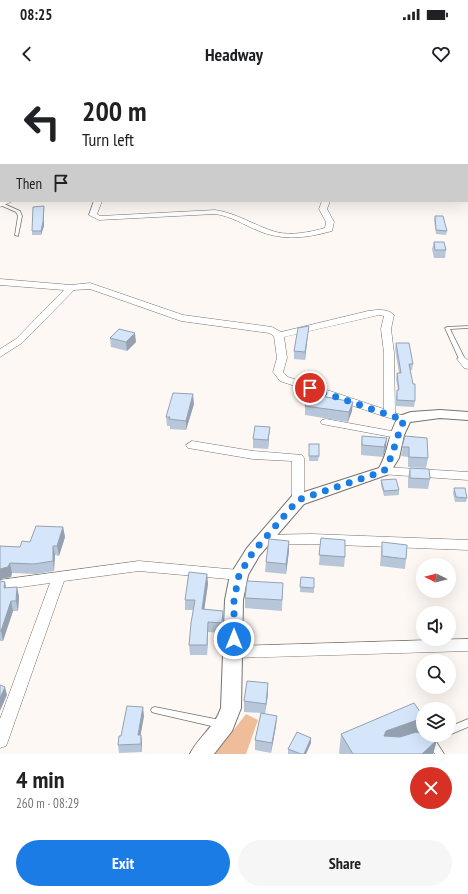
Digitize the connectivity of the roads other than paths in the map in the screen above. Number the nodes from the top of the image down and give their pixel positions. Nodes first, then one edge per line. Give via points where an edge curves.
1 (98, 202) edge
2 (326, 202) edge
3 (0, 204) edge
4 (17, 235) dead end
5 (0, 282) edge
6 (71, 288) junction
7 (468, 327) edge
8 (279, 335) junction
9 (0, 354) edge
10 (465, 363) edge
11 (468, 416) edge
12 (397, 417) junction
13 (326, 422) dead end
14 (397, 435) junction
15 (192, 445) dead end
16 (384, 471) junction
17 (468, 476) edge
18 (298, 500) junction
19 (263, 540) junction
20 (468, 545) edge
21 (239, 575) junction
22 (58, 577) junction
23 (0, 585) edge
24 (468, 645) edge
25 (234, 652) junction
26 (156, 710) dead end
27 (468, 723) edge
28 (225, 725) junction
29 (456, 728) edge
30 (0, 741) edge
31 (421, 742) edge
32 (432, 742) edge
33 (415, 744) edge
34 (200, 754) edge
35 (440, 754) edge

1 - 2 street via 93,215 99,218 216,212 269,232 287,235 314,234 329,229 330,222 323,209
3 - 4 lane via 18,211 20,216
5 - 6 street
6 - 8 street via 90,286 181,318 272,330
6 - 9 street via 19,341
7 - 10 lane via 447,328
8 - 12 street via 282,358 278,372 284,379
8 - 12 street via 368,314 380,312 389,315 386,329
11 - 12 street via 440,414
12 - 14 street
13 - 14 street
14 - 16 street via 392,458
15 - 18 street via 298,458
16 - 17 street
16 - 18 street
18 - 19 street
19 - 20 street via 312,539
19 - 21 street
21 - 22 street via 139,566
21 - 25 street via 234,600
22 - 23 street
22 - 30 street
24 - 25 street
25 - 28 street via 231,708
26 - 28 lane
27 - 29 lane
28 - 34 street
31 - 33 lane
32 - 35 lane

